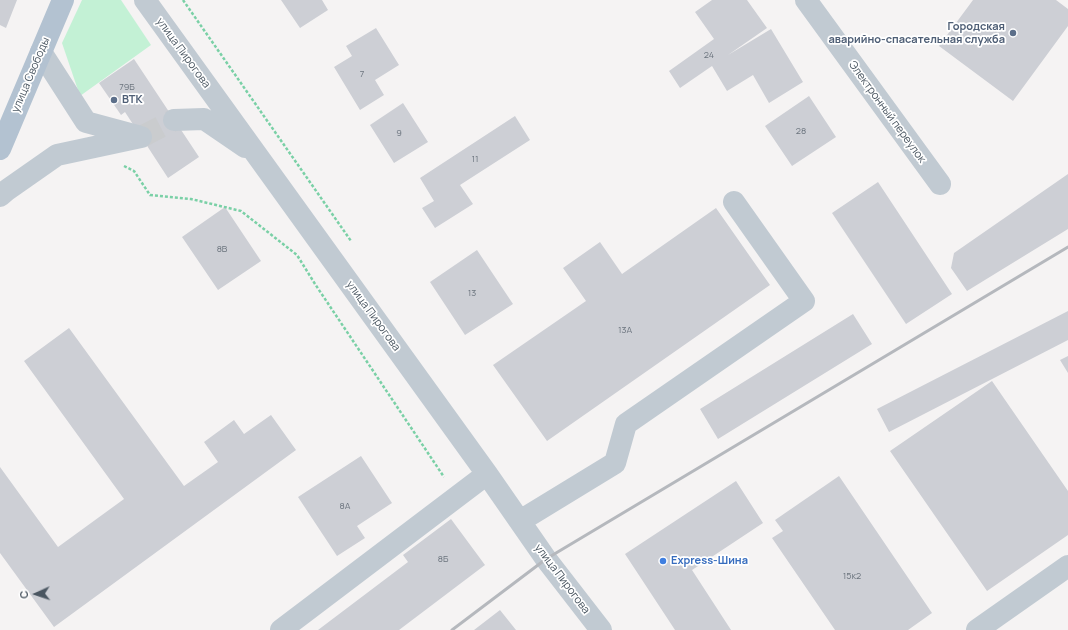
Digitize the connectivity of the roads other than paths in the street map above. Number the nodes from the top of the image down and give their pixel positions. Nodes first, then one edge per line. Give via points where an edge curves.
1 (63, 0) edge
2 (145, 0) edge
3 (806, 0) edge
4 (41, 52) junction
5 (174, 120) tunnel mouth
6 (0, 149) edge
7 (256, 154) junction
8 (940, 184) dead end
9 (0, 196) edge
10 (734, 202) dead end
11 (487, 474) junction
12 (520, 521) junction
13 (1068, 566) edge
14 (281, 630) edge
15 (601, 630) edge
16 (977, 630) edge

1 - 4 main road, улица Свободы
2 - 7 street, улица Пирогова
3 - 8 street, Электронный переулок
4 - 6 main road, улица Свободы
4 - 9 street via 86,122 141,137 56,155
5 - 7 street via 204,120
7 - 11 street, улица Пирогова
10 - 12 street via 804,301 626,424 615,463
11 - 12 street, улица Пирогова
11 - 14 street
12 - 15 street, улица Пирогова
13 - 16 street

